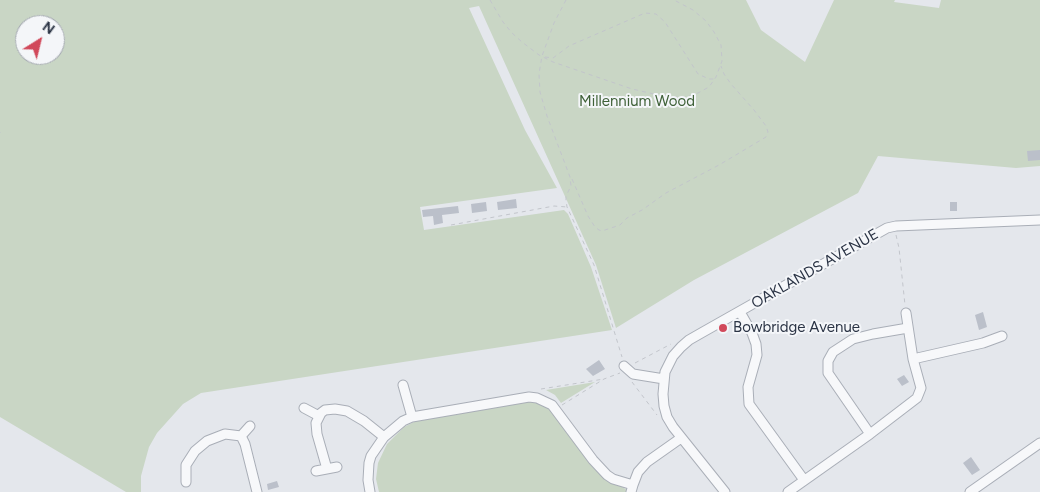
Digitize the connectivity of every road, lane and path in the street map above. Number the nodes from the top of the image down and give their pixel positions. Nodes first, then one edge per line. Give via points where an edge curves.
1 (490, 0) edge
2 (566, 0) edge
3 (674, 0) edge
4 (542, 56) junction
5 (721, 64) junction
6 (715, 79) junction
7 (570, 176) junction
8 (567, 206) junction
9 (1040, 220) edge
10 (451, 225) dead end
11 (894, 226) junction
12 (740, 312) junction
13 (906, 313) joint
14 (908, 328) junction
15 (1002, 336) dead end
16 (689, 340) junction
17 (913, 359) junction
18 (625, 369) junction
19 (604, 379) junction
20 (664, 379) junction
21 (403, 386) dead end
22 (541, 389) dead end
23 (304, 408) dead end
24 (557, 410) junction
25 (657, 414) dead end
26 (319, 416) junction
27 (412, 417) junction
28 (250, 426) dead end
29 (870, 434) junction
30 (241, 436) junction
31 (384, 437) junction
32 (682, 438) junction
33 (1040, 443) edge
34 (177, 462) dead end
35 (186, 465) junction
36 (337, 467) dead end
37 (327, 469) junction
38 (316, 471) dead end
39 (804, 480) junction
40 (186, 482) dead end
41 (632, 488) edge
42 (791, 491) edge
43 (257, 492) edge
44 (370, 492) edge
45 (724, 492) edge
46 (970, 492) edge

1 - 4 path via 512,33
2 - 4 path
3 - 5 path via 706,21 721,45
4 - 6 path via 632,89 667,97 698,93
4 - 6 path via 553,58 569,46 646,13 656,14 666,22 698,74
4 - 7 path via 539,74 542,102
5 - 6 path
5 - 7 path via 731,84 766,126 766,137 666,193 620,225 602,231 588,216
7 - 8 path
8 - 10 path
8 - 18 path via 594,265
9 - 11 street, OAKLANDS AVENUE
11 - 12 street, OAKLANDS AVENUE
11 - 13 path
12 - 16 street, OAKLANDS AVENUE
12 - 39 street via 752,333 757,354 748,387 748,404
13 - 14 street
14 - 17 street
14 - 29 street via 853,339 833,352 828,361 828,373
15 - 17 street
16 - 18 path via 669,344
16 - 20 street, OAKLANDS AVENUE via 674,356
17 - 29 street via 921,388 917,398
18 - 19 path
18 - 20 street via 633,374
18 - 25 path
19 - 22 path
19 - 24 path
20 - 32 street, OAKLANDS AVENUE via 662,394 667,417
21 - 27 street
23 - 26 street
24 - 27 street via 546,401 529,397
24 - 41 street via 600,468
26 - 31 street via 325,410 347,411
26 - 37 street via 317,434
27 - 31 street
28 - 30 street
29 - 39 street
30 - 35 street via 225,434 207,441
30 - 43 street
31 - 44 street via 369,462
32 - 41 street via 647,462 638,472
32 - 45 street, OAKLANDS AVENUE
33 - 46 street
34 - 35 street
35 - 40 street
36 - 37 street
37 - 38 street
39 - 42 street

